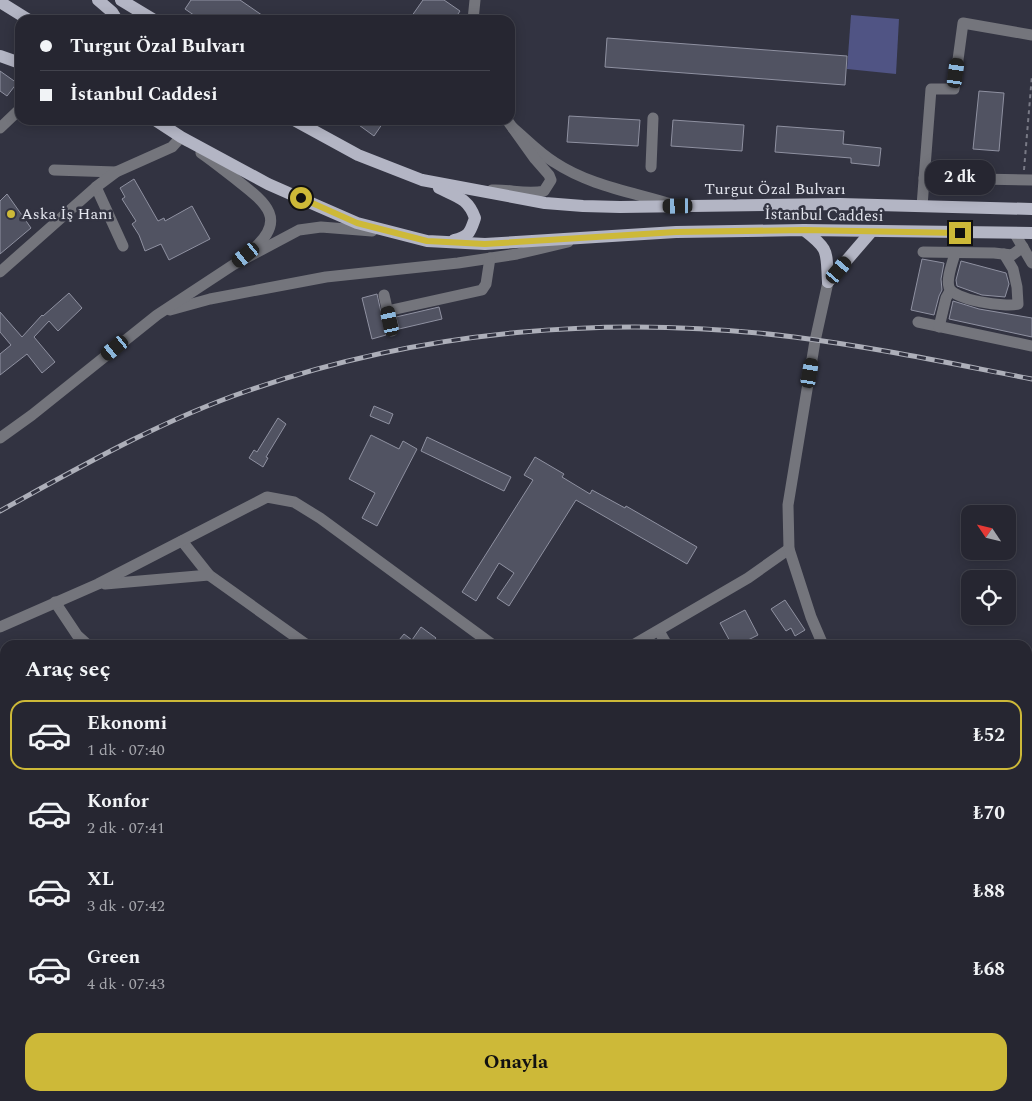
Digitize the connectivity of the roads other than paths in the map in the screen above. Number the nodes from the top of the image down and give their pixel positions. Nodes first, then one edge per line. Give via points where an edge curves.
1 (98, 0) edge
2 (475, 0) edge
3 (0, 2) edge
4 (125, 2) edge
5 (16, 15) edge
6 (21, 15) edge
7 (114, 15) edge
8 (146, 15) edge
9 (474, 15) edge
10 (1032, 35) edge
11 (0, 56) edge
12 (15, 61) edge
13 (15, 114) edge
14 (653, 118) dead end
15 (163, 125) edge
16 (170, 125) edge
17 (303, 125) edge
18 (511, 125) edge
19 (511, 125) edge
20 (0, 128) edge
21 (181, 137) junction
22 (650, 168) dead end
23 (54, 170) dead end
24 (116, 172) junction
25 (924, 178) junction
26 (422, 180) junction
27 (1028, 180) edge
28 (96, 187) junction
29 (477, 191) junction
30 (678, 206) junction
31 (922, 206) junction
32 (1032, 209) edge
33 (804, 230) junction
34 (389, 231) junction
35 (871, 232) junction
36 (1032, 233) edge
37 (1015, 234) junction
38 (586, 238) junction
39 (427, 241) junction
40 (123, 246) dead end
41 (1023, 247) junction
42 (923, 252) dead end
43 (955, 252) junction
44 (1004, 254) junction
45 (490, 258) junction
46 (1032, 263) edge
47 (233, 265) junction
48 (0, 272) edge
49 (828, 282) junction
50 (950, 291) junction
51 (384, 295) dead end
52 (388, 310) junction
53 (157, 315) junction
54 (918, 322) dead end
55 (939, 327) junction
56 (392, 331) dead end
57 (1032, 346) edge
58 (0, 438) edge
59 (182, 541) junction
60 (789, 550) junction
61 (208, 575) junction
62 (98, 584) junction
63 (55, 602) junction
64 (0, 627) edge
65 (658, 630) junction
66 (82, 640) edge
67 (299, 640) edge
68 (486, 640) edge
69 (641, 640) edge
70 (664, 640) edge
71 (821, 640) edge

1 - 7 main road
2 - 9 street
3 - 5 main road
3 - 6 main road
4 - 8 main road
10 - 25 street via 963,23 954,89 931,88
11 - 12 main road
13 - 20 street
14 - 22 street
15 - 21 main road
16 - 21 main road
17 - 26 main road, Turgut Özal Bulvarı via 358,156
18 - 29 street via 549,175 549,186 536,193
19 - 30 street via 554,162 580,176
21 - 24 street via 172,146
21 - 34 main road via 268,184 357,223
21 - 47 street via 255,194 270,213 269,229 264,239
23 - 24 street
24 - 28 street
25 - 27 street
25 - 31 street
26 - 29 main road, Turgut Özal Bulvarı
26 - 39 main road via 464,200 476,218 465,238
28 - 40 street
28 - 48 street
29 - 30 main road, Turgut Özal Bulvarı via 583,206
30 - 31 main road, Turgut Özal Bulvarı
31 - 32 main road, Turgut Özal Bulvarı
33 - 35 main road, İstanbul Caddesi
33 - 38 main road, İstanbul Caddesi via 676,232
33 - 49 main road via 821,243 826,252
34 - 39 main road
34 - 47 street via 321,227 298,230
35 - 37 main road, İstanbul Caddesi
35 - 49 main road
36 - 37 main road, İstanbul Caddesi
37 - 41 street
38 - 39 main road via 485,244
38 - 45 street
41 - 44 street via 1012,256
41 - 46 street
42 - 43 street
43 - 44 street
43 - 50 street via 948,282
44 - 50 street via 1013,269 1018,304 985,302 957,296
45 - 52 street via 482,290
45 - 53 street via 326,277 210,298
47 - 53 street
49 - 60 street via 815,340 788,505
50 - 55 street
51 - 52 street
52 - 56 street
53 - 58 street
54 - 55 street
55 - 57 street
59 - 61 street
59 - 62 street
59 - 68 street via 267,497 294,502
60 - 65 street via 748,578
60 - 71 street
61 - 62 street
61 - 67 street
62 - 63 street
63 - 64 street
63 - 66 street
65 - 69 street
65 - 70 street

